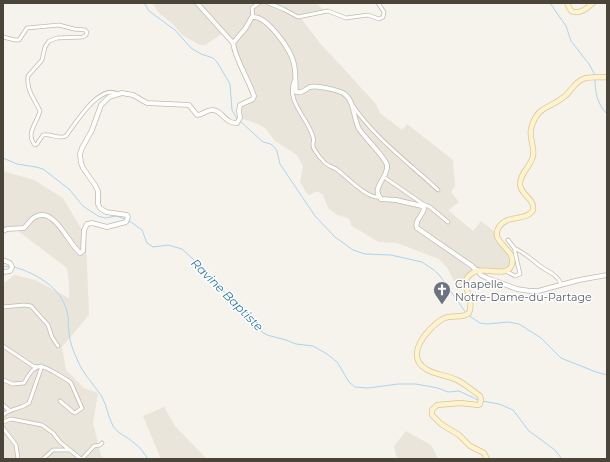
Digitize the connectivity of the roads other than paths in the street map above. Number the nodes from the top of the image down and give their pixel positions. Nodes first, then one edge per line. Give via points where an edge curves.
1 (197, 3) edge
2 (258, 3) edge
3 (268, 3) edge
4 (378, 3) edge
5 (567, 3) edge
6 (593, 3) edge
7 (253, 17) junction
8 (3, 37) edge
9 (233, 43) junction
10 (607, 77) edge
11 (294, 81) junction
12 (117, 94) junction
13 (351, 103) junction
14 (384, 177) junction
15 (438, 190) dead end
16 (379, 197) junction
17 (448, 222) dead end
18 (3, 231) edge
19 (508, 240) dead end
20 (515, 249) junction
21 (3, 260) edge
22 (478, 270) junction
23 (506, 271) junction
24 (3, 272) edge
25 (607, 275) edge
26 (561, 284) junction
27 (3, 307) edge
28 (3, 346) edge
29 (58, 346) dead end
30 (38, 367) junction
31 (43, 367) junction
32 (3, 380) edge
33 (60, 401) dead end
34 (3, 405) edge
35 (9, 410) junction
36 (3, 416) edge
37 (3, 422) edge
38 (3, 428) edge
39 (102, 443) dead end
40 (69, 450) junction
41 (18, 459) edge
42 (43, 459) edge
43 (82, 459) edge
44 (487, 459) edge

1 - 9 street
2 - 7 street via 252,8
3 - 4 street via 298,17 328,11 346,18 368,15 379,19 383,17 384,12
5 - 6 main road via 571,11 577,13
7 - 9 street
7 - 11 street via 270,26 284,44 293,62
8 - 12 street via 19,40 27,28 59,25 87,32 83,37 49,41 42,60 28,76 28,89 40,112 31,133 35,145 45,134 60,138 66,136 93,100 108,92
9 - 12 street via 254,96 240,105 240,118 237,123 227,120 217,110 197,115 189,105 154,104 133,95
10 - 23 main road via 581,80 566,95 540,111 534,121 530,134 533,157 520,184 532,202 533,210 528,216 505,221 497,231 498,239 512,258 512,265
11 - 13 street via 296,92 312,87 328,88 345,94
11 - 16 street via 291,88 293,96 313,137 314,149 326,164 373,197
12 - 18 street via 108,97 102,105 80,158 83,168 98,190 100,208 106,212 126,215 126,222 107,227 87,224 84,230 83,251 80,253 72,246 57,222 45,215 35,217 24,228
13 - 14 street via 359,128 386,163
13 - 15 street via 385,144
14 - 16 street via 378,187
14 - 17 street
16 - 22 street via 422,206 424,211 416,222 417,228
19 - 20 street
20 - 23 street via 520,274 515,276
20 - 26 street via 552,273
21 - 24 street via 12,267 10,271
22 - 23 main road
22 - 26 street via 480,275 523,290 538,291
22 - 44 main road via 465,281 472,303 470,313 442,318 420,340 418,357 421,366 458,380 480,396 481,402 478,405 442,404 433,407 432,413 437,420 484,454
25 - 26 street
27 - 29 street via 31,306 48,325
28 - 30 street
30 - 31 street
30 - 32 street via 29,374 24,383 13,384
31 - 33 street via 71,383 82,408 75,413
31 - 35 street via 29,403
34 - 35 street
35 - 36 street
37 - 40 street via 11,419 42,425
38 - 41 street via 16,445
39 - 43 street via 94,446
40 - 42 street via 53,450
40 - 43 street

